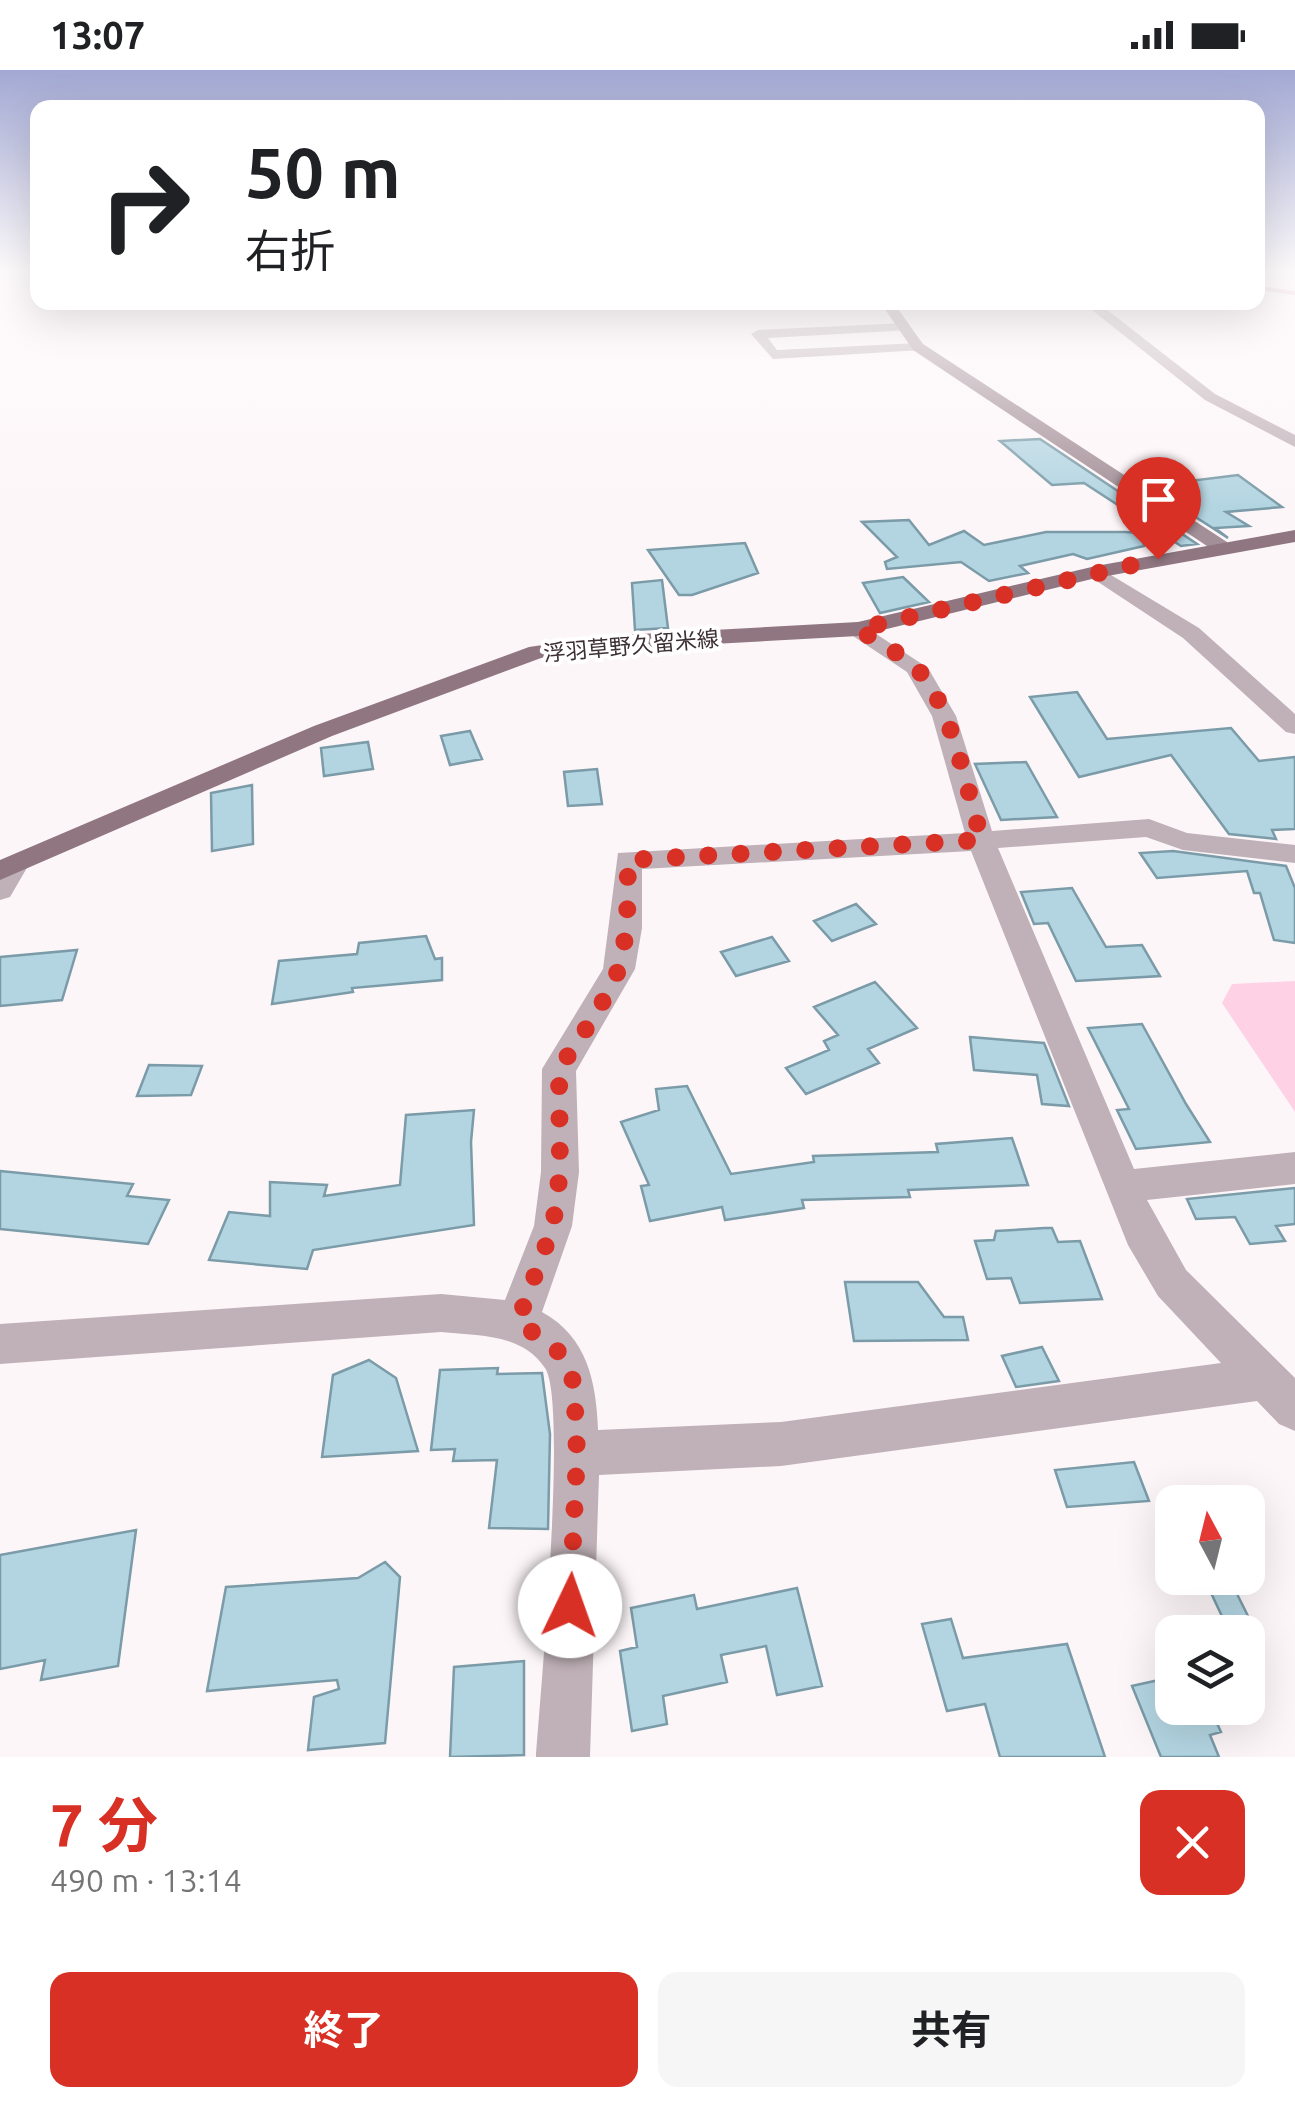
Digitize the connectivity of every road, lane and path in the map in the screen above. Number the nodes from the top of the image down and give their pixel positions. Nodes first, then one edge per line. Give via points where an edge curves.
1 (769, 350) edge
2 (876, 350) edge
3 (921, 350) edge
4 (1149, 350) edge
5 (1295, 442) edge
6 (1295, 536) edge
7 (1220, 546) junction
8 (1096, 572) junction
9 (858, 629) junction
10 (1295, 727) edge
11 (982, 840) junction
12 (1294, 856) edge
13 (5, 876) edge
14 (1295, 1168) edge
15 (1123, 1186) junction
16 (518, 1321) junction
17 (0, 1344) edge
18 (1261, 1379) junction
19 (1295, 1408) edge
20 (577, 1454) junction
21 (563, 1757) edge

1 - 2 street
3 - 7 main road
4 - 5 street via 1210,397
6 - 7 main road, 浮羽草野久留米線
7 - 8 main road, 浮羽草野久留米線
8 - 9 main road, 浮羽草野久留米線
8 - 10 street via 1191,634
9 - 11 street via 916,668 929,686
9 - 13 main road, 浮羽草野久留米線 via 538,652 323,732
11 - 12 street via 1149,828 1183,841
11 - 15 street
11 - 16 street via 628,860 619,969 559,1069 553,1226
14 - 15 street
15 - 18 street via 1172,1283
16 - 17 street via 441,1313
16 - 20 street via 560,1353 574,1383
18 - 19 street
18 - 20 street via 781,1444
20 - 21 street

